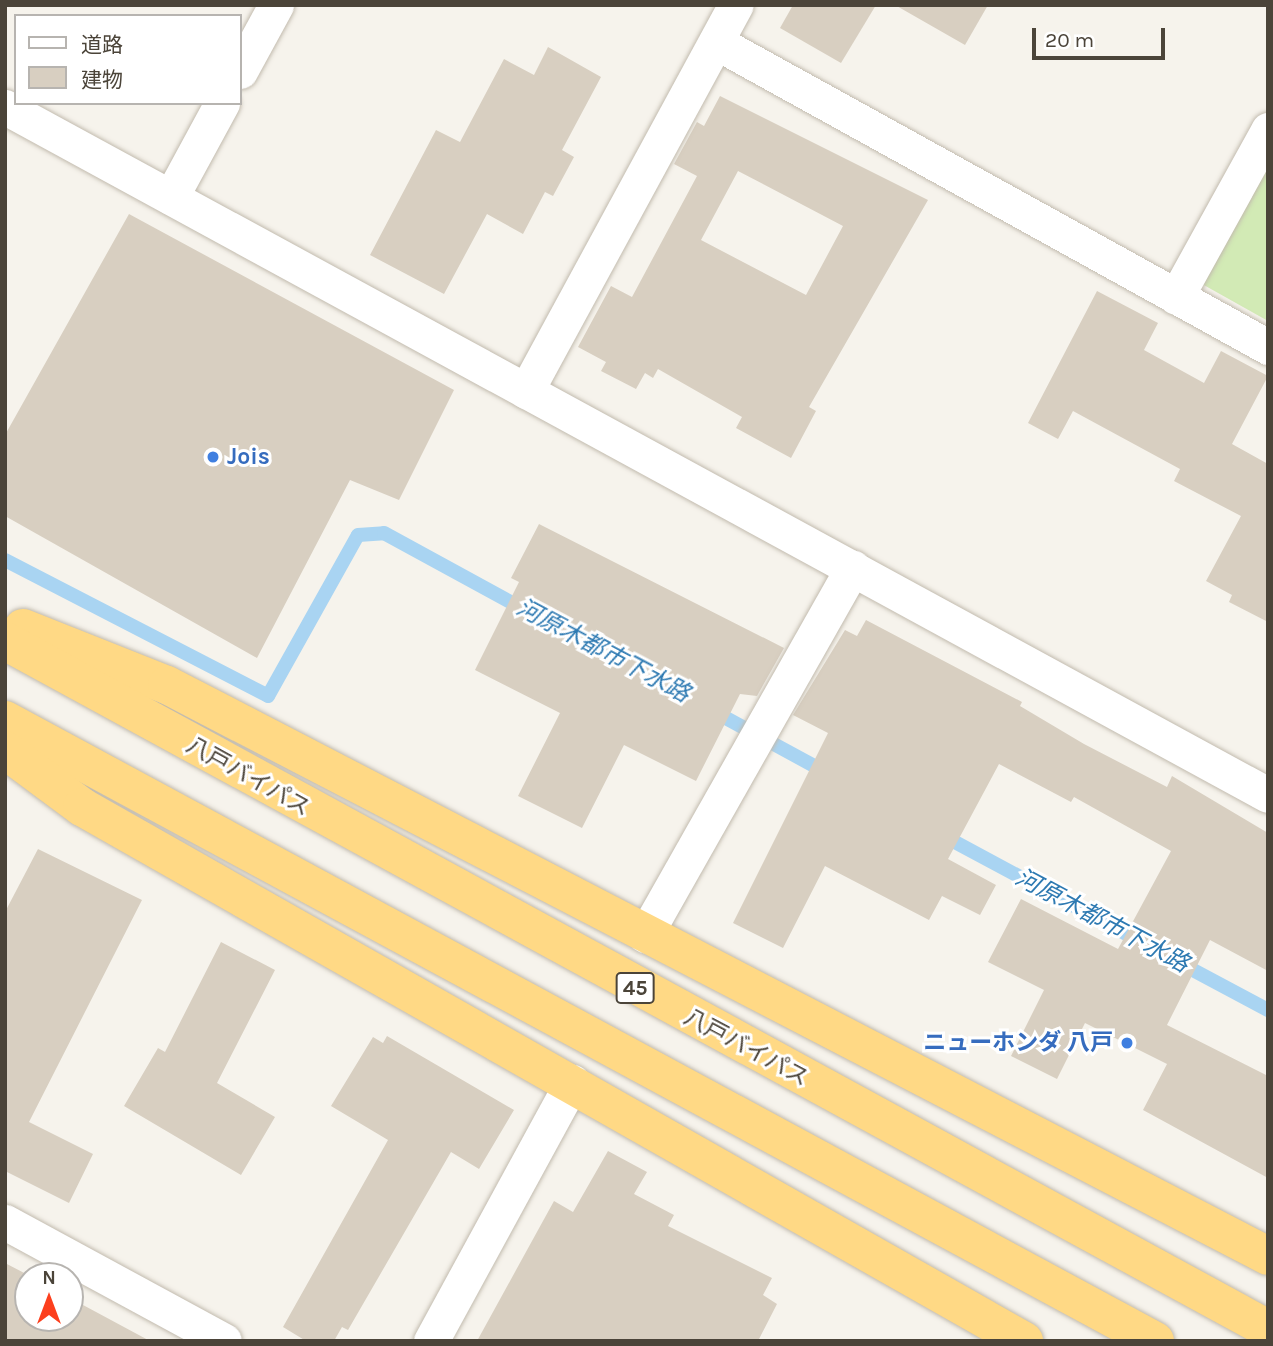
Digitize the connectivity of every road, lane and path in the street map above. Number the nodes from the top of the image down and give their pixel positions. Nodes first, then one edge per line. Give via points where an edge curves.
1 (276, 5) edge
2 (736, 5) edge
3 (716, 42) junction
4 (242, 67) edge
5 (221, 105) edge
6 (5, 107) edge
7 (1268, 130) edge
8 (171, 197) junction
9 (1175, 297) junction
10 (1268, 347) edge
11 (526, 391) junction
12 (853, 568) junction
13 (5, 621) edge
14 (5, 641) edge
15 (5, 720) edge
16 (5, 750) edge
17 (1268, 795) edge
18 (645, 934) junction
19 (572, 1082) junction
20 (5, 1222) edge
21 (1268, 1256) edge
22 (175, 1329) edge
23 (1268, 1329) edge
24 (224, 1341) edge
25 (431, 1341) edge
26 (1024, 1341) edge
27 (1155, 1341) edge

1 - 4 street
2 - 3 street
3 - 9 street
3 - 11 street
5 - 8 street
6 - 8 street
7 - 9 street
8 - 11 street
9 - 10 street
11 - 12 street
12 - 17 street
12 - 18 street
13 - 18 highway via 167,685
14 - 23 highway, 八戸バイパス / 45
15 - 27 highway
16 - 19 highway via 82,807
18 - 21 highway
19 - 25 street
19 - 26 highway
20 - 22 street
22 - 24 street

